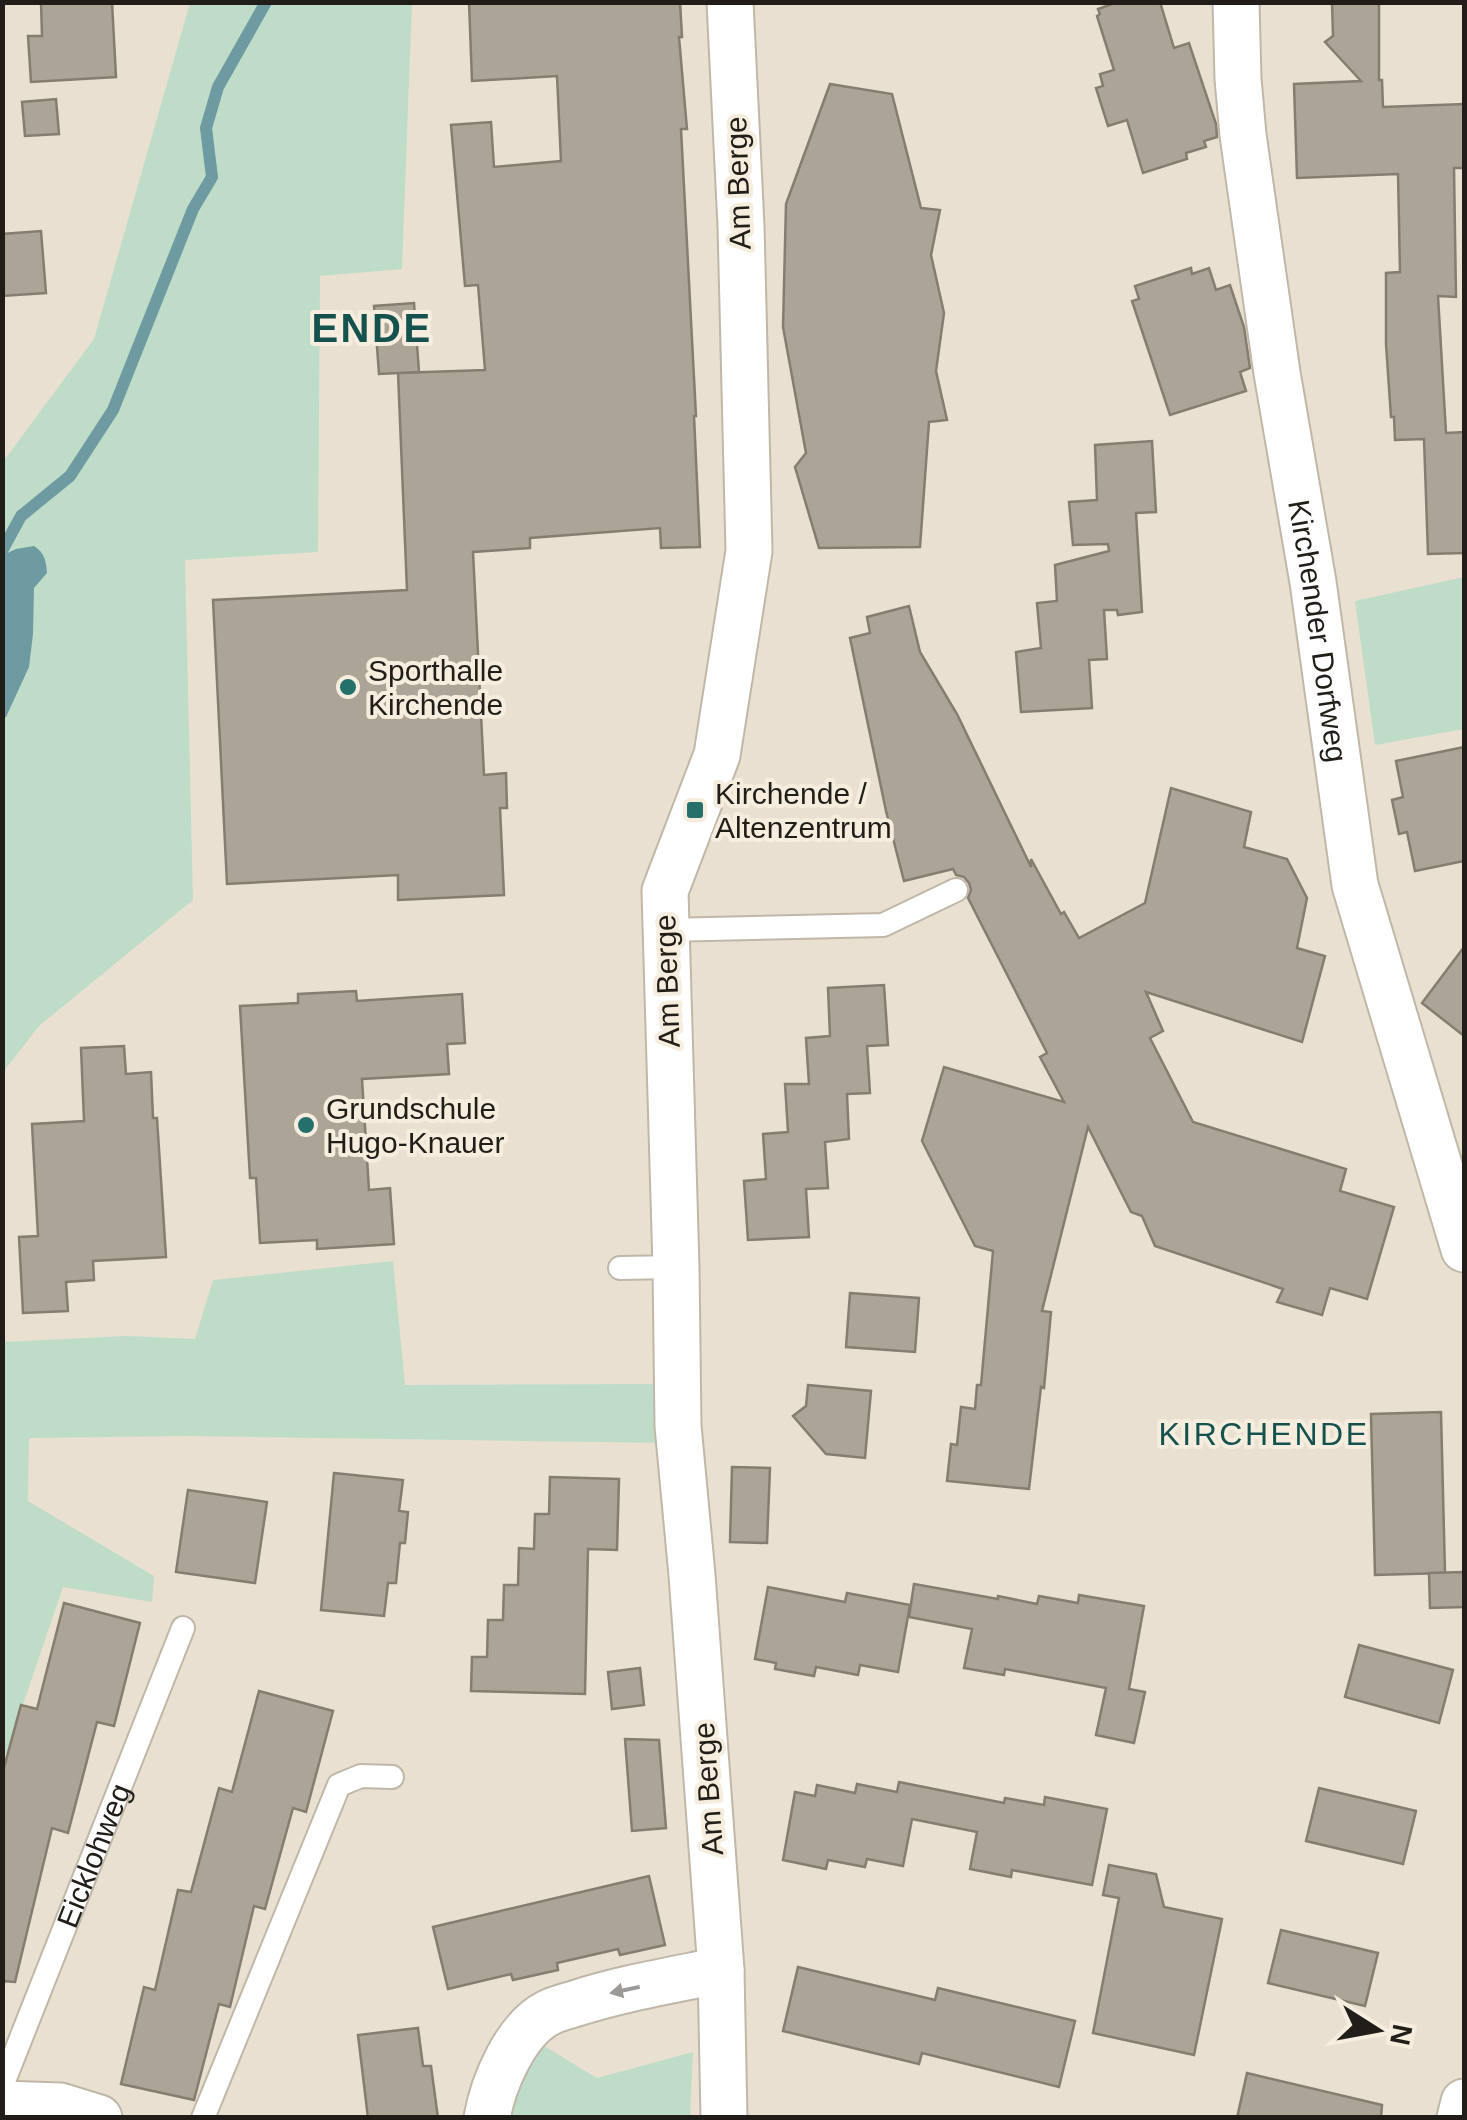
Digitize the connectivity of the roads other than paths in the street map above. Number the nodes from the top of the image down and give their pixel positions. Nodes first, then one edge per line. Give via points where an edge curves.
1 (730, 2) edge
2 (1236, 2) edge
3 (956, 890) dead end
4 (666, 930) junction
5 (1464, 1249) edge
6 (676, 1267) junction
7 (620, 1268) dead end
8 (183, 1628) dead end
9 (392, 1777) dead end
10 (721, 1970) junction
11 (2, 2086) edge
12 (1464, 2102) edge
13 (2, 2104) edge
14 (99, 2118) edge
15 (203, 2118) edge
16 (487, 2118) edge
17 (724, 2118) edge
18 (1460, 2118) edge

1 - 4 street, Am Berge via 749,551 717,754 664,891
2 - 5 street, Kirchender Dorfweg via 1243,135 1355,886
3 - 4 lane via 883,924
4 - 6 street, Am Berge
6 - 7 lane
6 - 10 street, Am Berge via 678,1426
8 - 11 lane, Eicklohweg
9 - 15 lane via 361,1776 339,1785
10 -> 16 street via 604,1994 546,2014 503,2067
10 - 17 street, Am Berge
12 - 18 street
13 - 14 street via 60,2106

